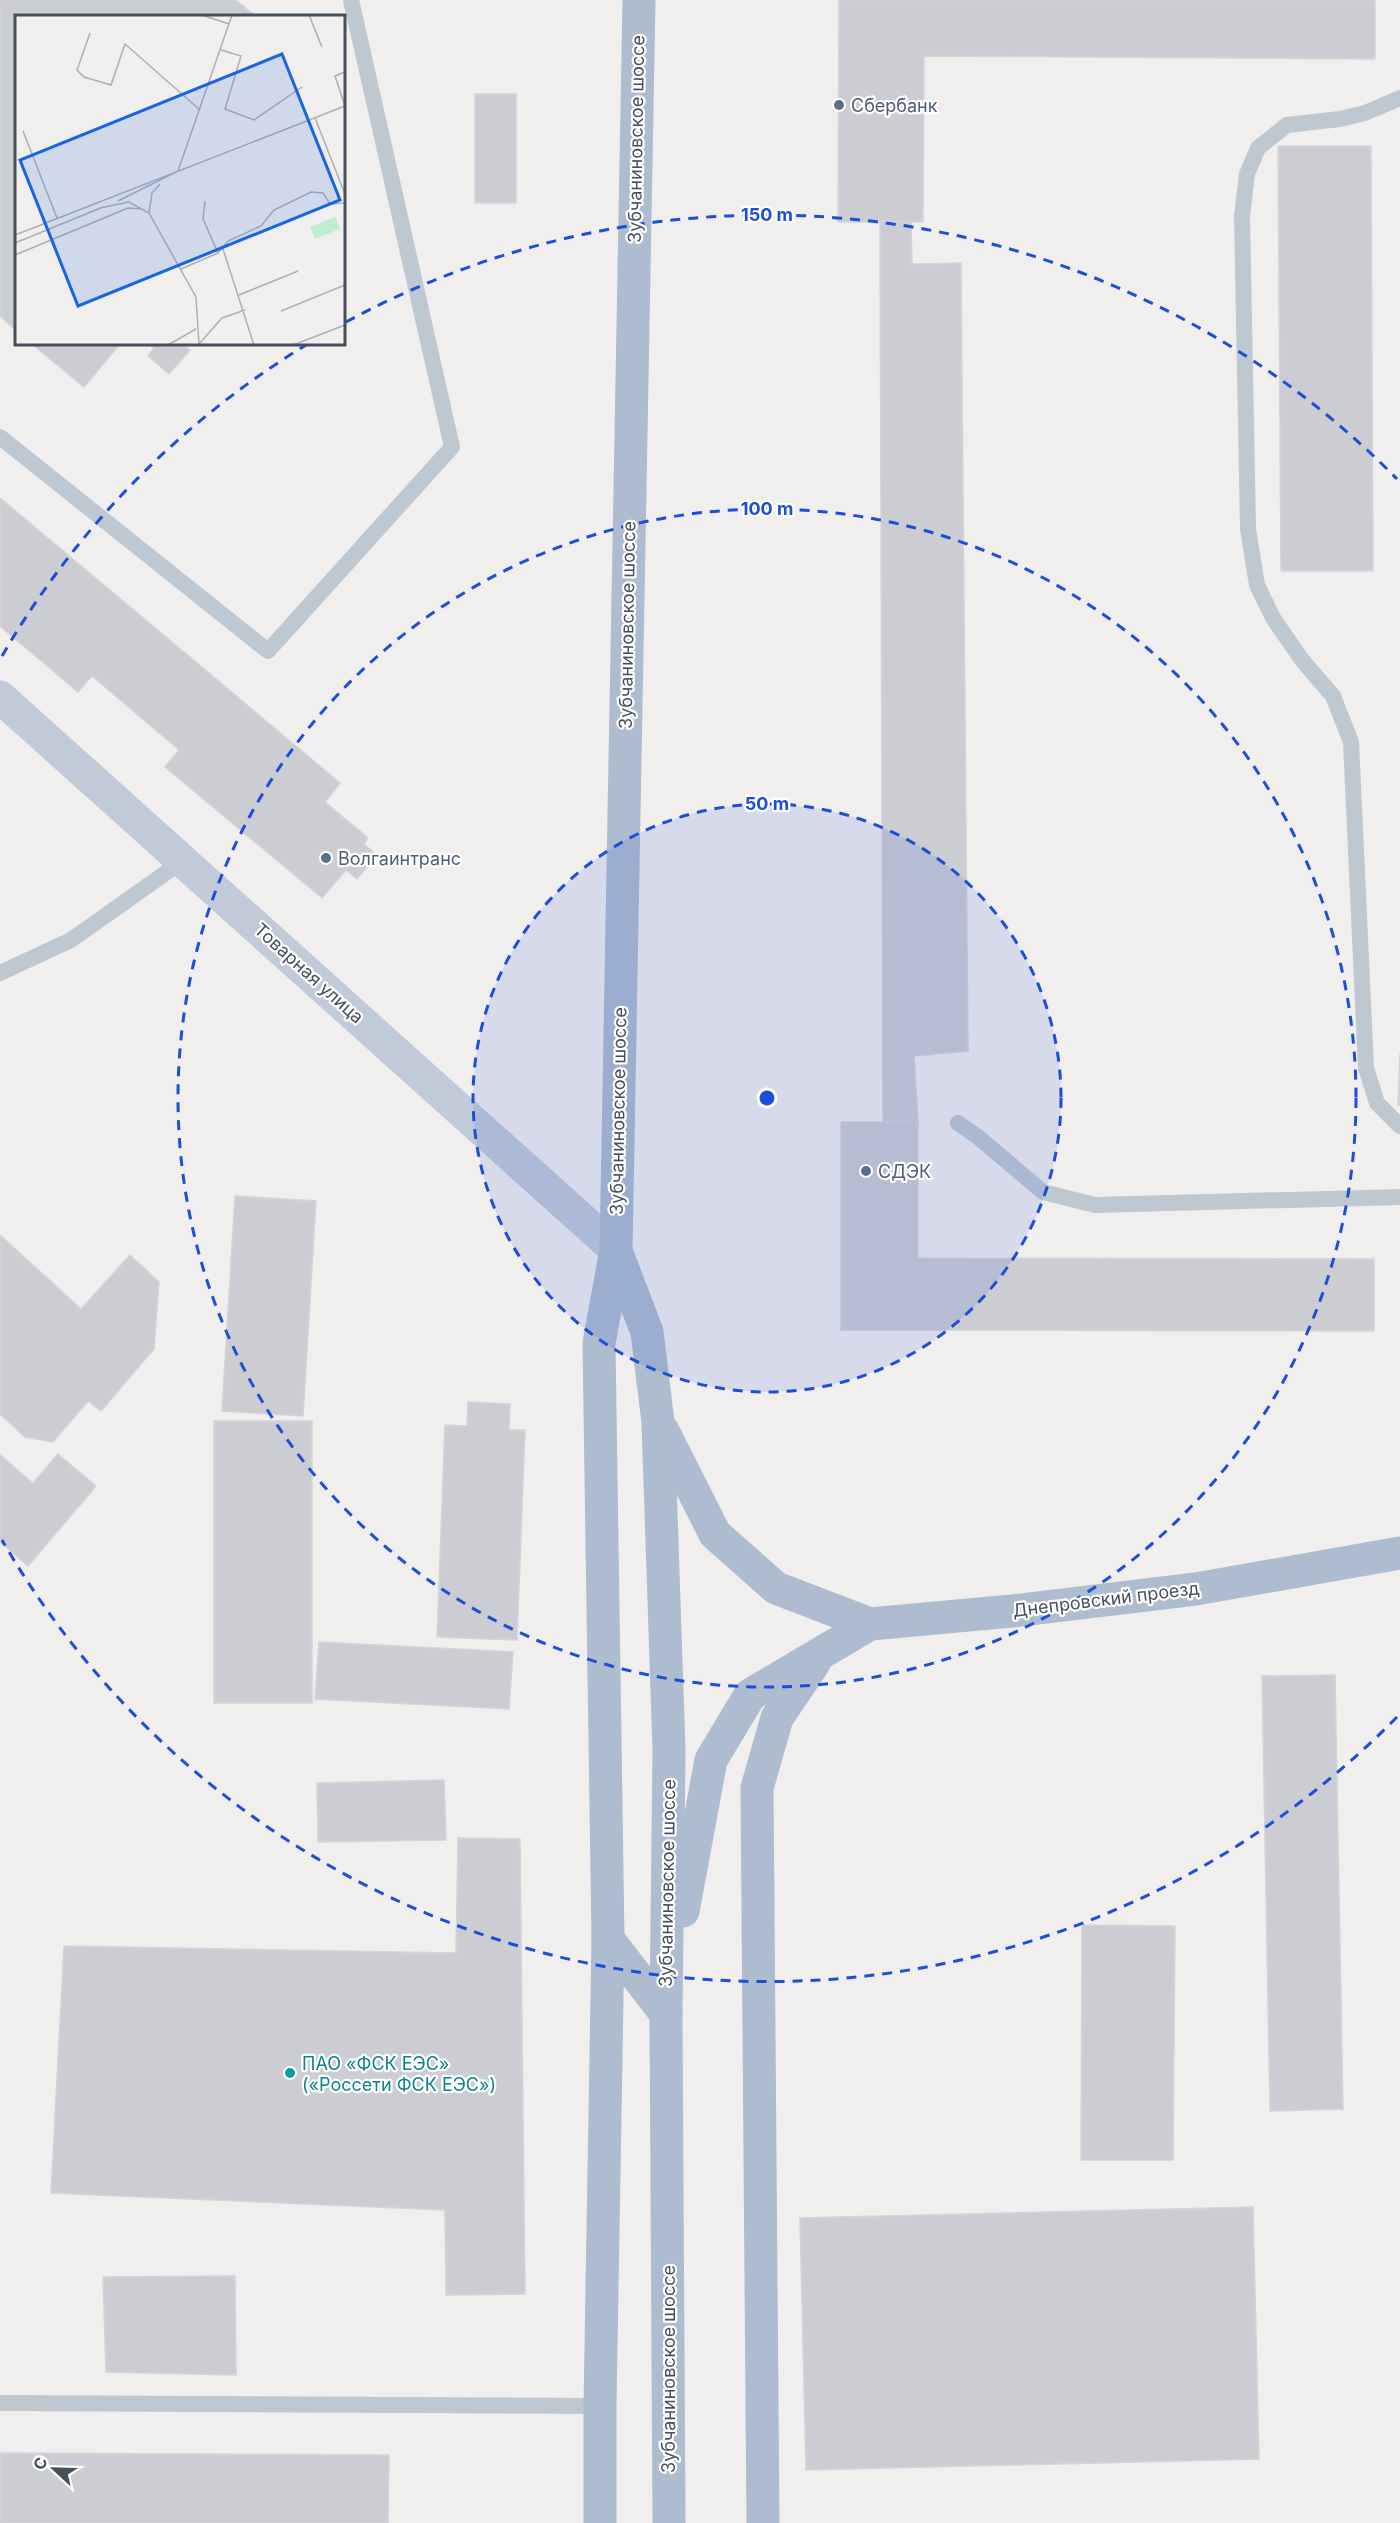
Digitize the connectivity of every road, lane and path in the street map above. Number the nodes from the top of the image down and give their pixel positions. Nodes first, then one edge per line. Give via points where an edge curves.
1 (351, 0) edge
2 (639, 0) edge
3 (1400, 98) edge
4 (0, 436) edge
5 (0, 697) edge
6 (184, 860) junction
7 (0, 973) edge
8 (958, 1123) dead end
9 (1400, 1126) edge
10 (1400, 1197) edge
11 (616, 1250) junction
12 (658, 1422) junction
13 (1400, 1553) edge
14 (870, 1624) junction
15 (819, 1656) junction
16 (608, 1939) junction
17 (666, 2014) junction
18 (0, 2403) edge
19 (600, 2406) junction
20 (600, 2523) edge
21 (669, 2523) edge
22 (763, 2523) edge

1 - 4 lane via 452,447 268,651
2 - 11 main road, Зубчаниновское шоссе
3 - 9 lane via 1341,119 1287,125 1258,148 1247,174 1242,216 1248,529 1257,585 1273,618 1333,696 1351,742 1366,1068 1377,1103
5 - 6 street, Товарная улица
6 - 7 lane via 71,940
6 - 11 street, Товарная улица
8 - 10 lane via 1043,1192 1095,1205
11 - 12 main road, Зубчаниновское шоссе via 647,1332
11 - 16 main road, Зубчаниновское шоссе via 599,1343
12 - 14 main road via 715,1534 776,1588
12 - 17 main road, Зубчаниновское шоссе via 669,1750
13 - 14 main road, Днепровский проезд via 1196,1588
14 - 15 main road, Днепровский проезд
15 - 17 main road, Днепровский проезд via 750,1695 711,1760
15 - 22 main road via 777,1718 757,1788
16 - 17 main road
16 - 19 main road, Зубчаниновское шоссе
17 - 21 main road, Зубчаниновское шоссе
18 - 19 lane
19 - 20 main road, Зубчаниновское шоссе

